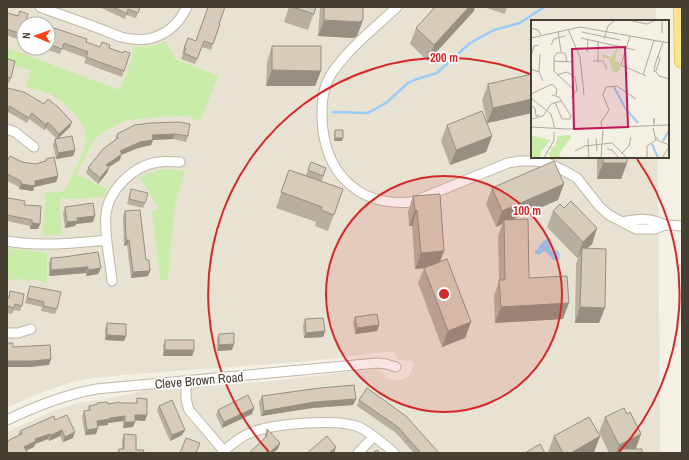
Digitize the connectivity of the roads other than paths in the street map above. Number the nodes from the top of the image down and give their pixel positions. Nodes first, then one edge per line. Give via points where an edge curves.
1 (40, 7) edge
2 (188, 7) edge
3 (397, 7) edge
4 (681, 7) edge
5 (682, 15) edge
6 (682, 61) edge
7 (7, 129) edge
8 (34, 147) dead end
9 (180, 162) dead end
10 (682, 226) edge
11 (107, 240) junction
12 (7, 241) edge
13 (112, 281) dead end
14 (31, 329) dead end
15 (7, 333) edge
16 (396, 367) dead end
17 (186, 382) junction
18 (7, 420) edge
19 (373, 437) junction
20 (223, 452) edge
21 (358, 453) edge
22 (394, 453) edge

1 - 2 street via 120,37 137,40 156,37 171,29 183,17
3 - 10 street via 345,56 328,79 324,90 322,107 325,147 340,175 354,189 370,198 412,202 508,163 536,161 550,164 577,178 609,215 639,230 655,229 665,225
4 - 5 main road
5 - 6 main road
7 - 8 street
9 - 11 street via 152,163 141,167 124,180 108,203
11 - 12 street via 52,245
11 - 13 street
14 - 15 street
16 - 17 street, Cleve Brown Road via 377,363
17 - 18 street, Cleve Brown Road via 122,386 75,393 36,406
17 - 20 street via 189,410
19 - 20 street via 360,427 350,424 322,422 256,430 244,435
19 - 21 street
19 - 22 street

